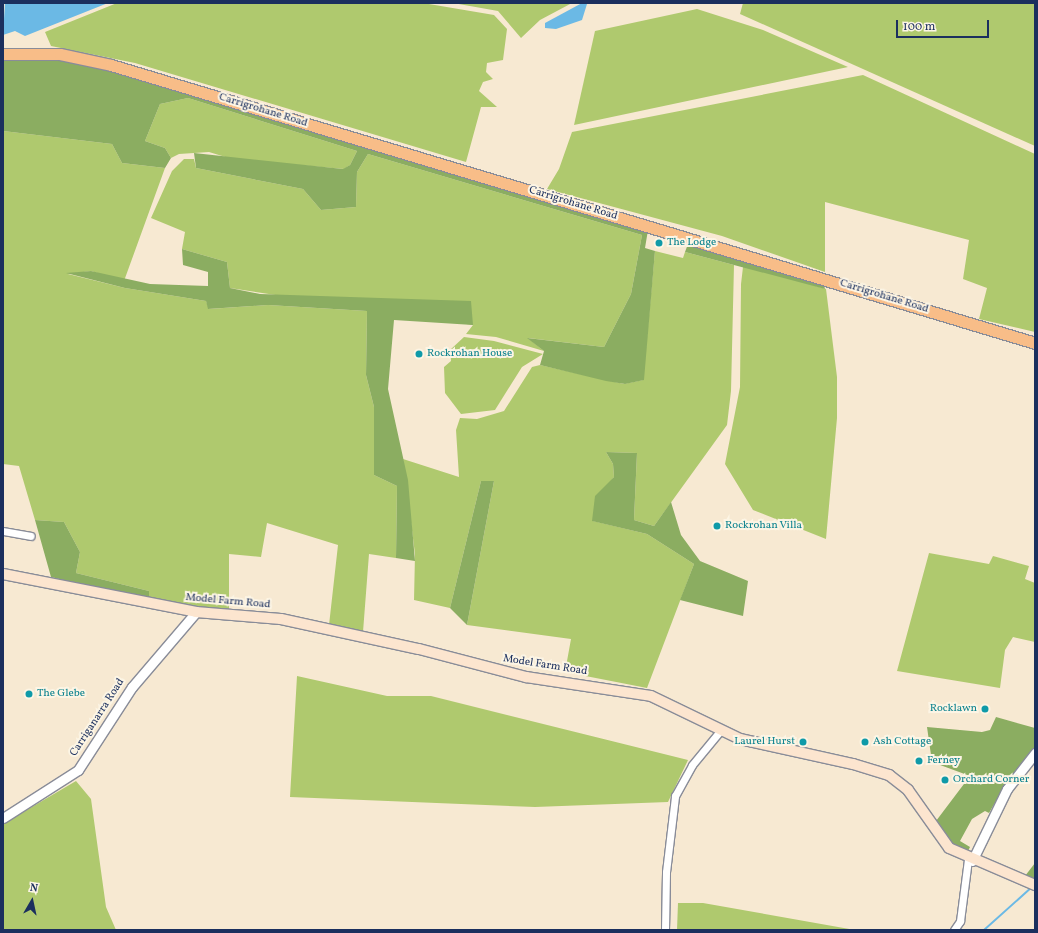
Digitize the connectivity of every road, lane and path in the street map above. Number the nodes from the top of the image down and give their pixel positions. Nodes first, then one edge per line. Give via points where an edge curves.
1 (3, 54) edge
2 (1035, 343) edge
3 (3, 531) edge
4 (31, 536) dead end
5 (3, 574) edge
6 (196, 612) junction
7 (721, 730) junction
8 (1035, 753) edge
9 (3, 818) edge
10 (970, 860) junction
11 (1032, 884) edge
12 (664, 930) edge
13 (954, 930) edge

1 - 2 highway, Carrigrohane Road via 60,54 111,65
3 - 4 street
5 - 6 main road, Model Farm Road
6 - 7 main road, Model Farm Road via 281,619 419,649 526,677 651,696
6 - 9 street, Carriganarra Road via 132,687 78,770
7 - 10 main road, Model Farm Road via 740,739 853,764 889,775 908,790 944,844
7 - 12 street via 692,765 675,796 666,872
8 - 10 street via 1008,789
10 - 11 main road, Model Farm Road
10 - 13 street via 960,921

